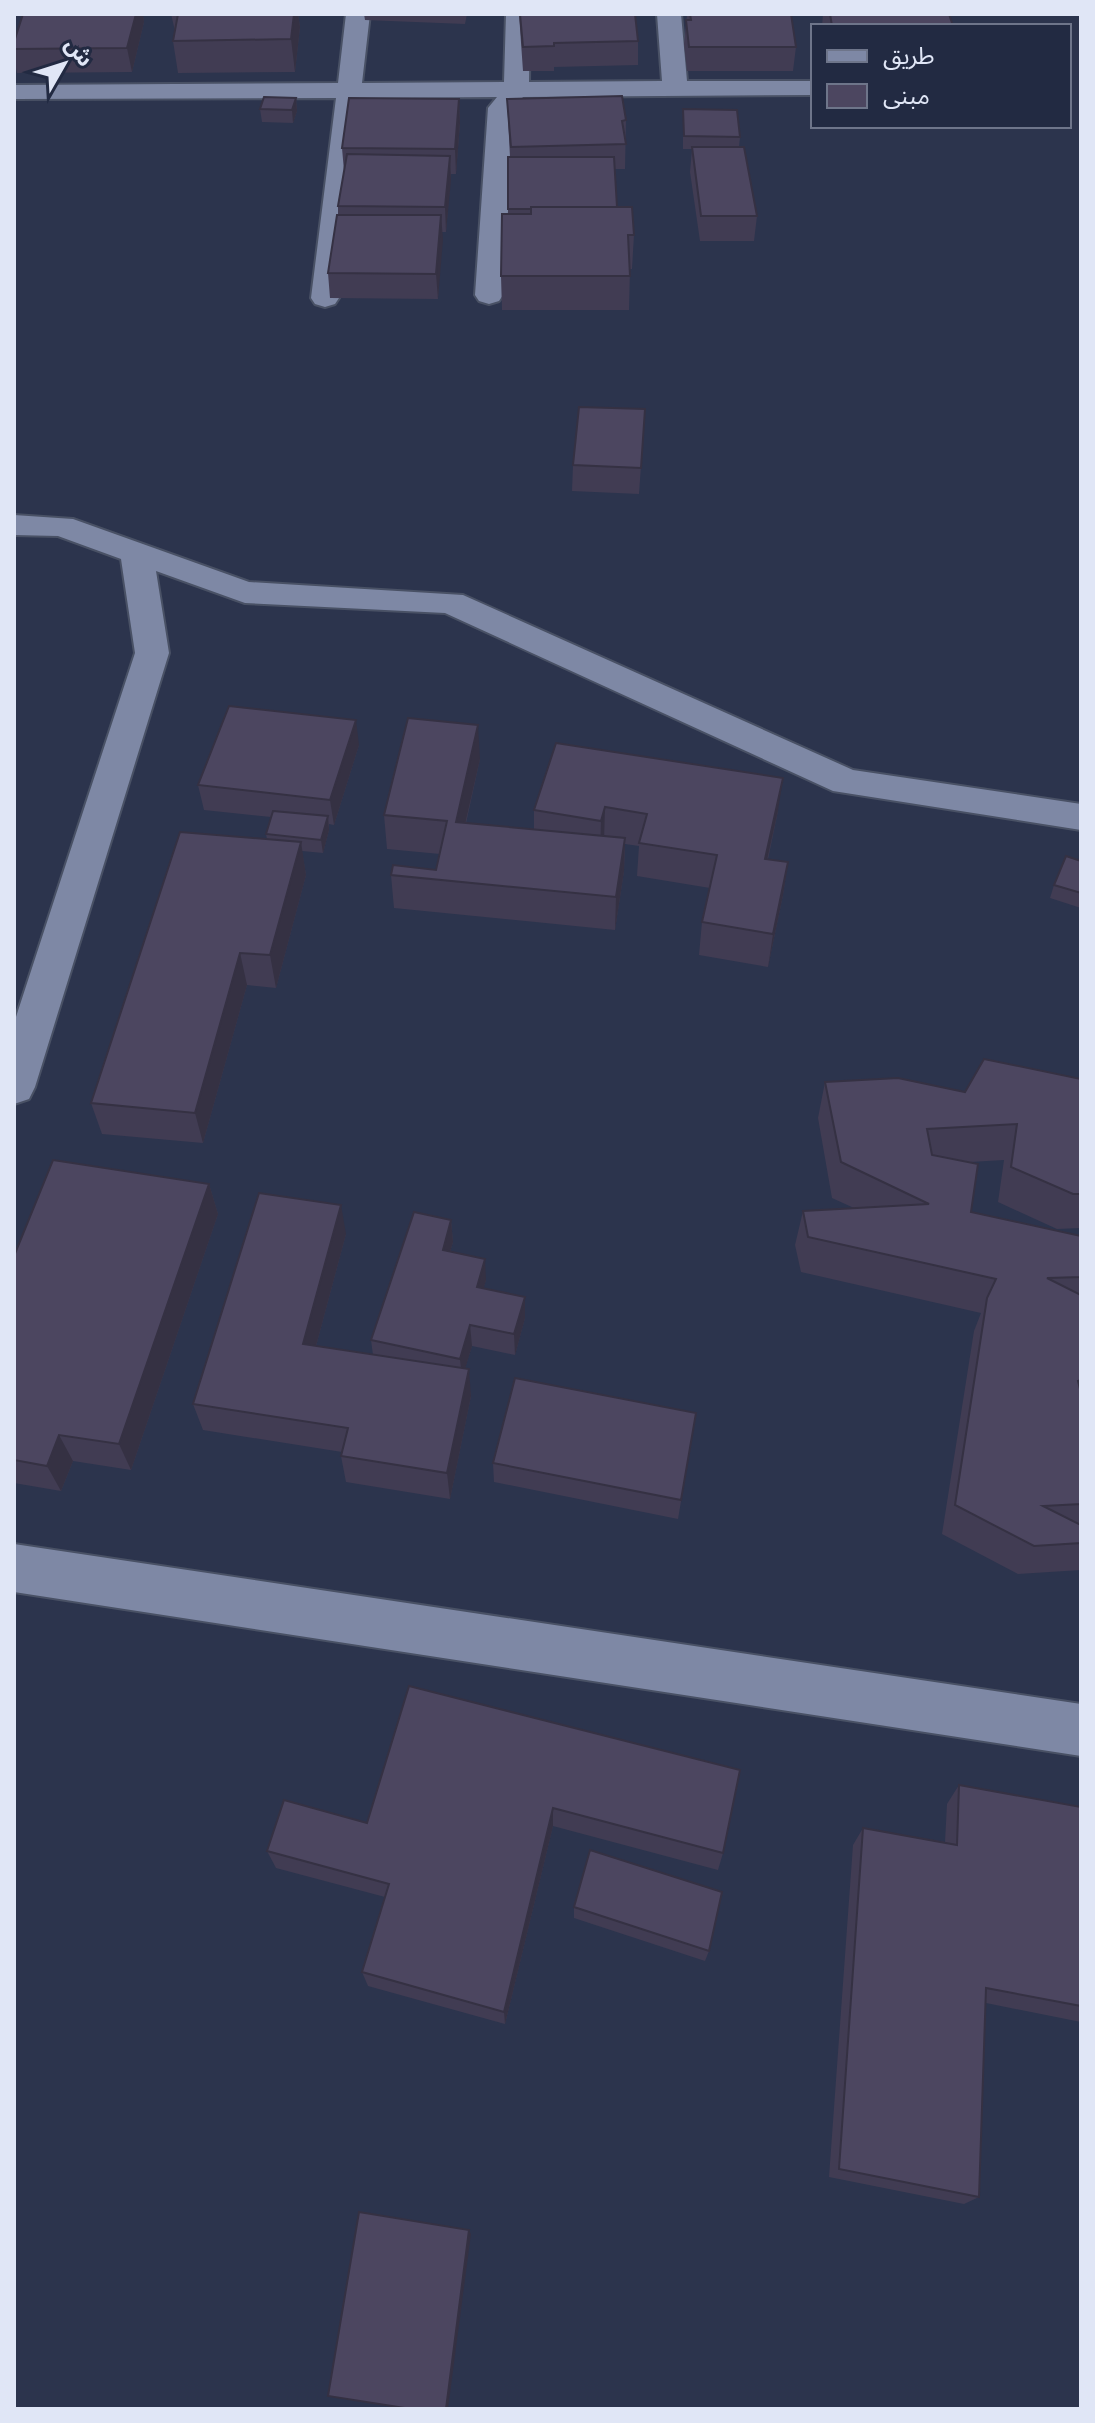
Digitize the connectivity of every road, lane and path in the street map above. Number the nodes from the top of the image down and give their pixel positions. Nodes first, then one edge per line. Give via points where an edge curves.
1 (358, 14) edge
2 (518, 14) edge
3 (669, 14) edge
4 (175, 65) edge
5 (811, 88) edge
6 (516, 89) junction
7 (675, 89) junction
8 (349, 90) junction
9 (168, 91) junction
10 (14, 92) edge
11 (489, 295) dead end
12 (325, 298) edge
13 (14, 525) edge
14 (137, 553) junction
15 (1081, 817) edge
16 (14, 1087) edge
17 (14, 1568) edge
18 (1081, 1730) edge

1 - 8 street
2 - 6 street
3 - 7 street
4 - 9 street
5 - 7 street
6 - 7 street
6 - 8 street
6 - 11 street via 501,108
8 - 9 street
8 - 12 street
9 - 10 street
13 - 14 street via 62,526
14 - 15 street via 245,592 451,603 846,782
14 - 16 street via 152,653
17 - 18 street

